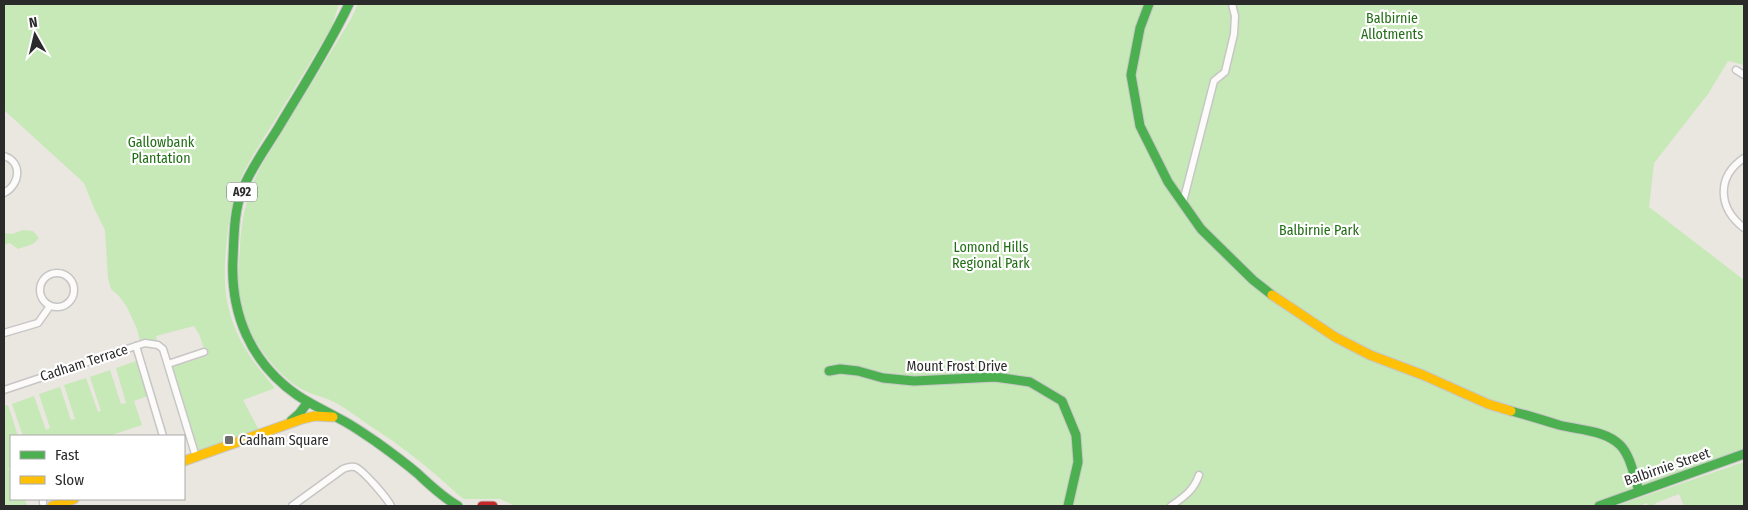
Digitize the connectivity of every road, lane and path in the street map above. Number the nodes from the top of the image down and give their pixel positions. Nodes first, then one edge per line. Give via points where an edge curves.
1 (349, 4) edge
2 (1149, 4) edge
3 (1232, 4) edge
4 (1736, 70) dead end
5 (1744, 75) edge
6 (4, 156) edge
7 (1744, 158) edge
8 (4, 193) edge
9 (1183, 202) junction
10 (1744, 228) edge
11 (50, 306) junction
12 (4, 334) edge
13 (136, 346) junction
14 (204, 352) dead end
15 (168, 364) junction
16 (829, 371) dead end
17 (4, 390) edge
18 (308, 402) junction
19 (337, 418) junction
20 (287, 424) junction
21 (163, 435) edge
22 (1744, 454) edge
23 (196, 457) junction
24 (185, 461) edge
25 (1199, 475) dead end
26 (430, 484) junction
27 (1639, 490) junction
28 (67, 500) edge
29 (46, 503) edge
30 (292, 506) edge
31 (391, 506) edge
32 (445, 506) edge
33 (458, 506) edge
34 (482, 506) edge
35 (493, 506) edge
36 (1068, 506) edge
37 (1171, 506) edge
38 (1599, 506) edge

1 - 18 main road, A92 via 249,177 237,210 233,287 242,327 266,366
2 - 9 main road via 1140,28 1131,75 1140,126 1168,182
3 - 9 street via 1234,34 1225,72 1214,81
4 - 5 street
6 - 8 street via 13,161 18,171 16,181
7 - 10 street via 1730,171 1724,193 1727,210
9 - 27 main road via 1201,229 1253,280 1328,332 1370,355 1488,404 1614,440 1627,456
11 - 11 street via 41,297 41,282 52,274 62,274 72,282 74,291 71,299 62,306
11 - 12 street via 38,322
13 - 15 street, Cadham Terrace via 158,345 164,349
13 - 17 street, Cadham Terrace
13 - 21 street
14 - 15 street
15 - 23 street
16 - 36 main road, Mount Frost Drive via 858,371 914,381 995,377 1030,382 1062,401 1076,434 1078,462
18 - 19 main road, A92
18 - 20 main road
19 - 20 main road via 311,417
19 - 26 main road, A92
20 - 23 main road
22 - 27 main road, Balbirnie Street
23 - 24 main road
25 - 37 street via 1196,485
26 - 32 main road, A92
26 - 33 main road, A92
27 - 38 main road, Balbirnie Street
28 - 29 main road
30 - 31 street via 350,466 358,469
34 - 35 main road

